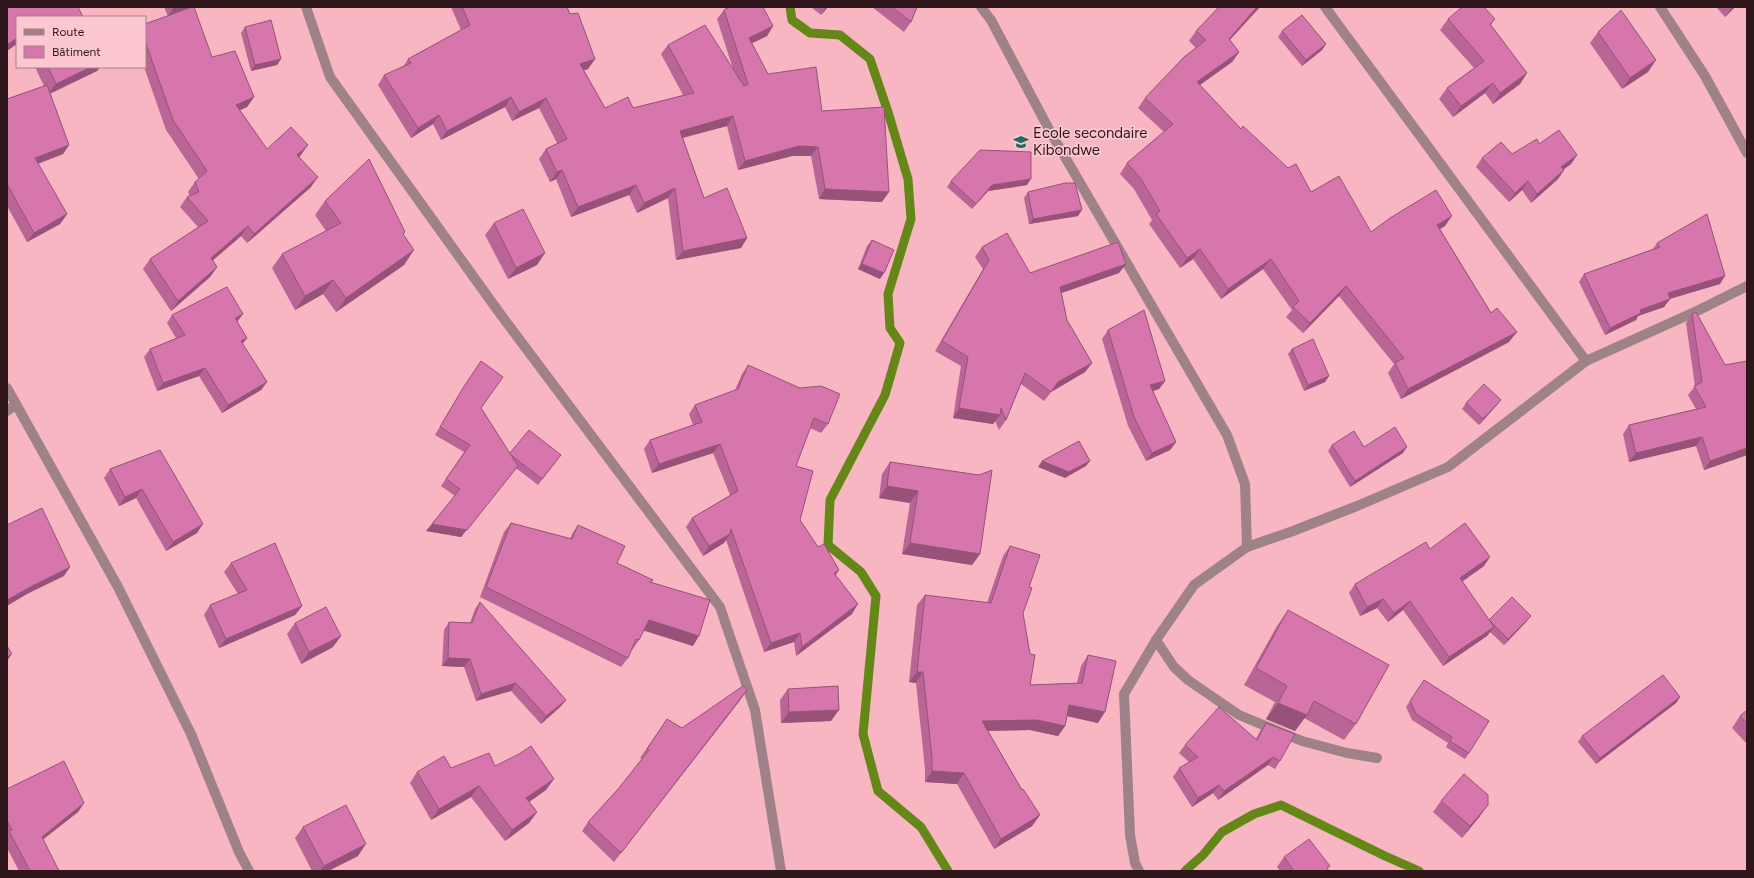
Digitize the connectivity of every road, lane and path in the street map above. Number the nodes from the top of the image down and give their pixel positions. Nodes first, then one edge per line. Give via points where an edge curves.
1 (306, 7) edge
2 (981, 7) edge
3 (1325, 7) edge
4 (1660, 7) edge
5 (1747, 153) edge
6 (1747, 286) edge
7 (1586, 360) junction
8 (7, 388) edge
9 (11, 408) edge
10 (1246, 547) junction
11 (1156, 640) junction
12 (1377, 758) dead end
13 (249, 871) edge
14 (781, 871) edge
15 (1139, 871) edge

1 - 14 street via 330,77 501,315 720,607 755,710
2 - 10 street via 1051,133 1227,434 1245,484
3 - 7 street
4 - 5 street via 1705,76
6 - 7 street
7 - 10 street via 1448,467 1328,517
8 - 9 street
9 - 13 street via 128,608 191,734
10 - 11 street via 1194,585
11 - 12 street via 1174,667 1188,680 1239,715 1302,741
11 - 15 street via 1124,694 1130,834

